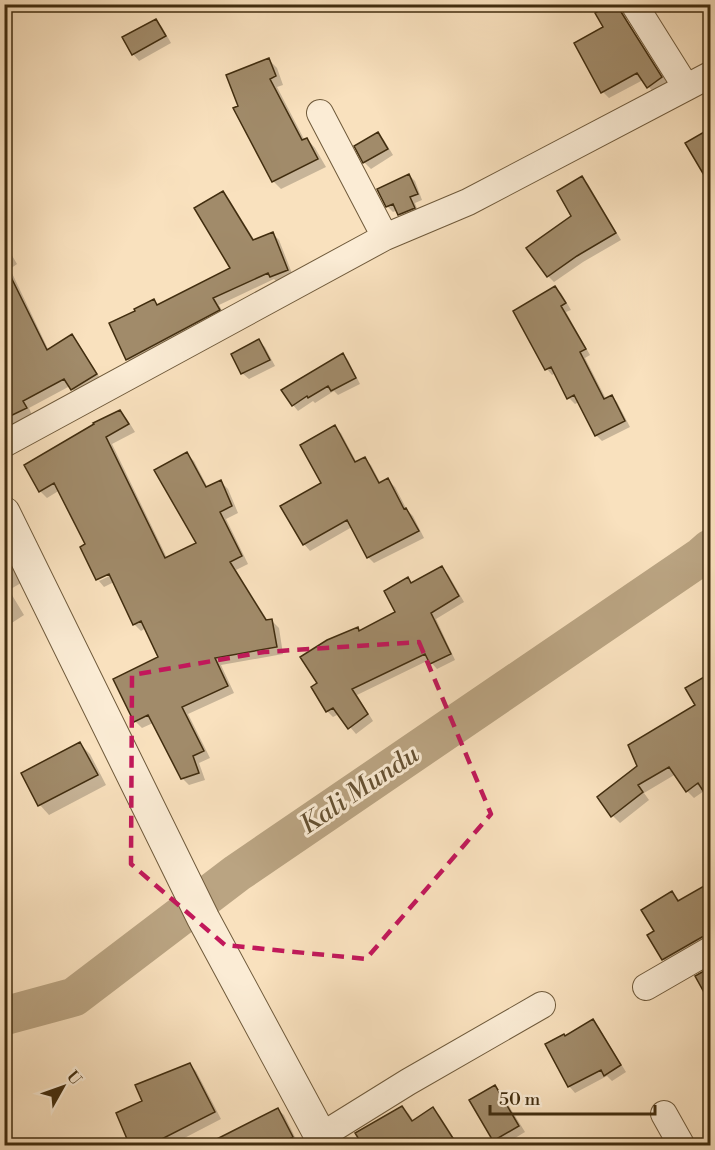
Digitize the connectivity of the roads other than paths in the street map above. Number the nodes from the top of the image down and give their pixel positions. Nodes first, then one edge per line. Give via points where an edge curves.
1 (634, 4) edge
2 (711, 75) edge
3 (686, 87) junction
4 (320, 113) dead end
5 (385, 237) junction
6 (4, 444) edge
7 (4, 513) edge
8 (711, 950) edge
9 (646, 987) dead end
10 (542, 1005) dead end
11 (664, 1114) dead end
12 (323, 1141) edge
13 (682, 1146) edge

1 - 3 street
2 - 3 street
3 - 5 street via 468,202
4 - 5 street
5 - 6 street
7 - 12 street via 203,918
8 - 9 street
10 - 12 street via 408,1082
11 - 13 street

